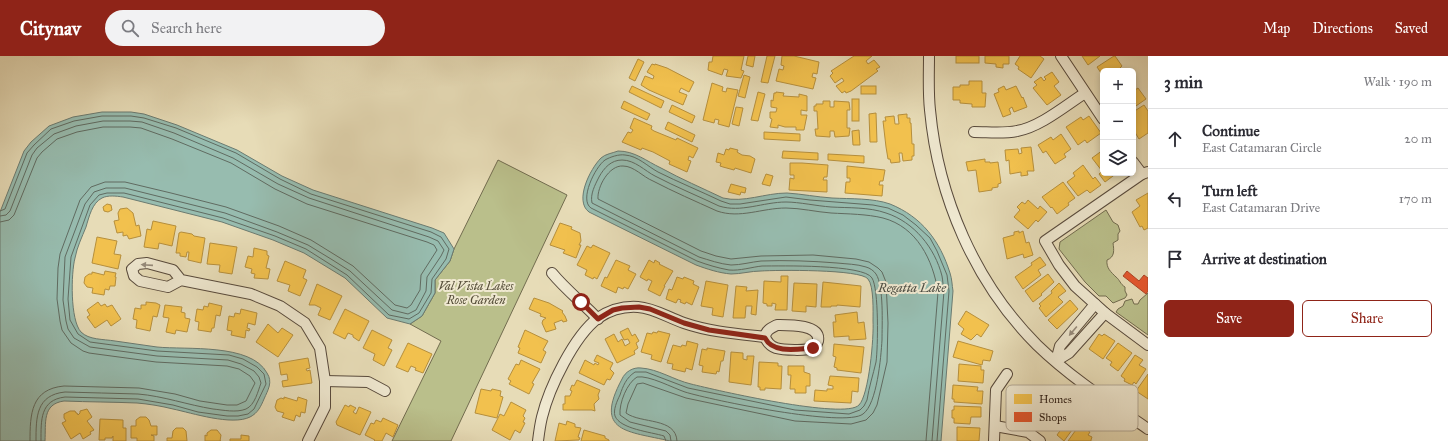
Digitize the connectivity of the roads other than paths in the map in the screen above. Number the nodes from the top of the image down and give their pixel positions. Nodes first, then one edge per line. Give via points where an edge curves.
1 (929, 56) edge
2 (1061, 56) edge
3 (1085, 93) junction
4 (1100, 115) edge
5 (974, 132) dead end
6 (1136, 165) edge
7 (1145, 173) edge
8 (552, 273) dead end
9 (181, 280) dead end
10 (1096, 304) junction
11 (1105, 313) junction
12 (598, 319) junction
13 (765, 338) junction
14 (1148, 345) edge
15 (1056, 361) junction
16 (1007, 374) dead end
17 (325, 381) junction
18 (1085, 385) edge
19 (386, 391) dead end
20 (1138, 422) edge
21 (995, 426) junction
22 (1006, 428) edge
23 (1148, 429) edge
24 (1022, 431) edge
25 (308, 441) edge
26 (538, 441) edge
27 (994, 441) edge
28 (1040, 441) edge

1 - 15 street via 930,109 934,144 946,192 960,230 978,266 1004,306 1034,341
2 - 3 street
3 - 4 street
3 - 5 street via 1028,128 1003,133
6 - 7 street
7 - 10 street via 1045,241 1059,265 1076,286
8 - 12 street via 566,290
9 - 17 street via 251,294 280,306 304,323 320,348
10 - 11 street
10 -> 15 street via 1060,346
11 - 14 street
11 - 15 street via 1069,353
12 - 13 street via 618,309 639,307 709,330
12 - 26 street via 582,336 563,364 551,389
13 - 13 street via 767,343 775,348 783,349 813,348 817,346 818,340 814,331 794,325 777,325 770,328
15 - 18 street
16 - 21 street via 996,390
17 - 19 street via 368,382
17 - 25 street via 325,407
20 - 23 street
21 - 22 street
21 - 27 street
24 - 28 street

